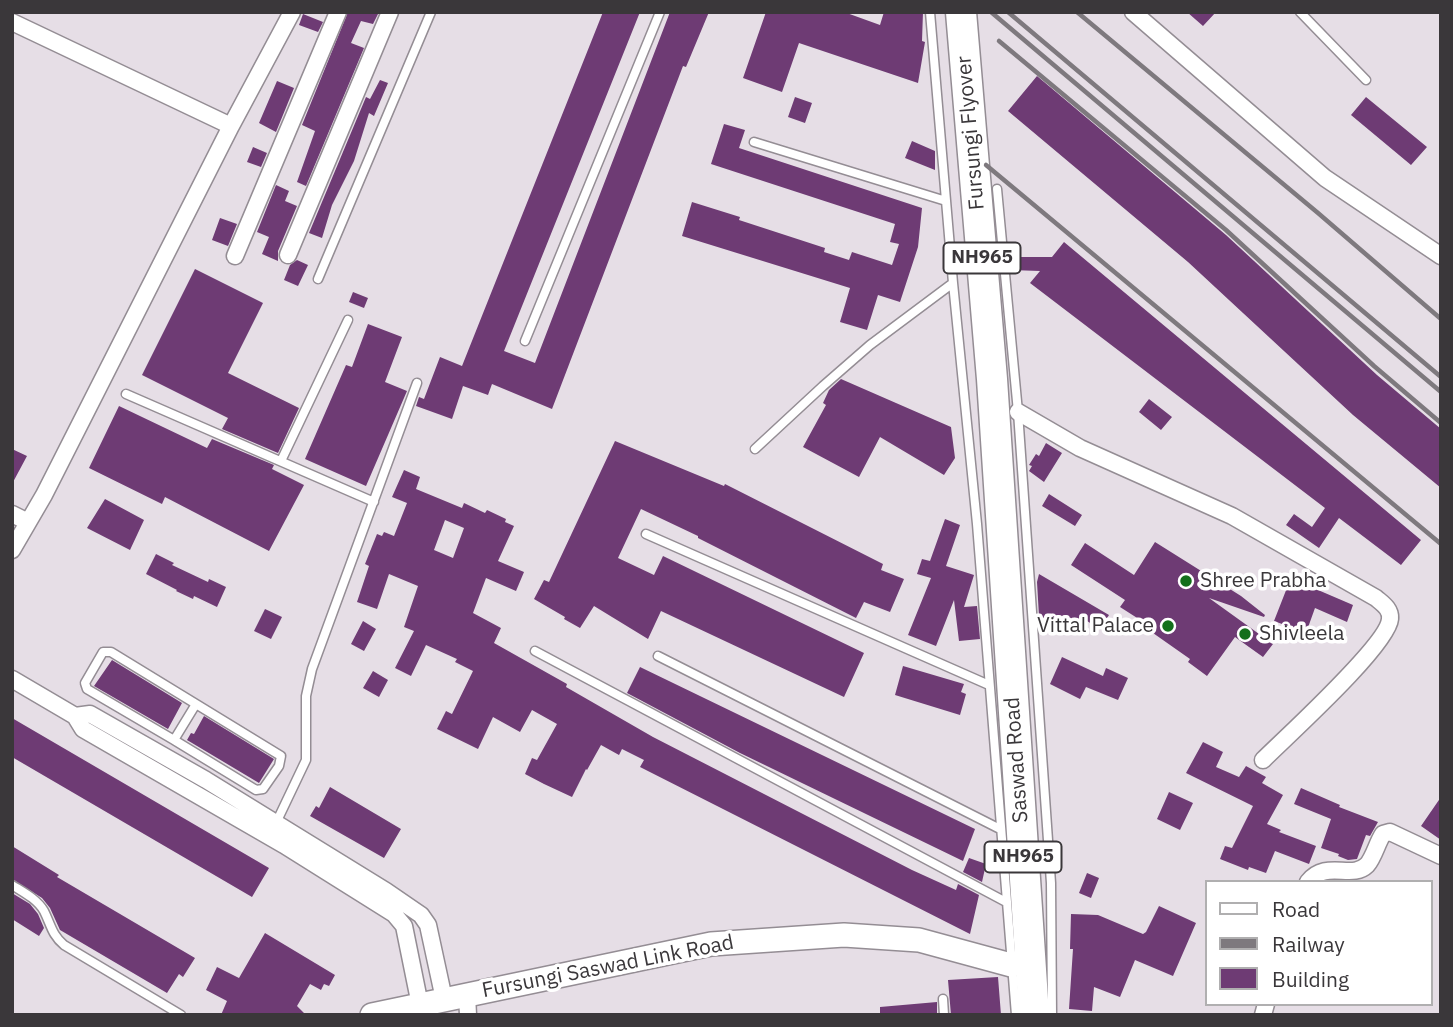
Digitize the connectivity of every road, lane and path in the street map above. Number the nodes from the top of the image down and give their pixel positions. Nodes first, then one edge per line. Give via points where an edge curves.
1 (292, 12) edge
2 (338, 12) edge
3 (390, 12) edge
4 (431, 12) edge
5 (660, 12) edge
6 (930, 12) edge
7 (961, 12) edge
8 (1133, 12) edge
9 (1300, 12) edge
10 (12, 22) edge
11 (1366, 80) dead end
12 (231, 126) junction
13 (754, 142) dead end
14 (997, 189) dead end
15 (946, 201) junction
16 (288, 255) dead end
17 (235, 256) dead end
18 (1441, 256) edge
19 (318, 279) dead end
20 (953, 282) junction
21 (348, 320) dead end
22 (525, 341) dead end
23 (417, 383) dead end
24 (126, 394) dead end
25 (1018, 412) junction
26 (755, 449) dead end
27 (281, 461) junction
28 (374, 502) junction
29 (1000, 505) joint
30 (12, 514) edge
31 (29, 522) junction
32 (646, 534) dead end
33 (12, 550) edge
34 (535, 651) dead end
35 (658, 656) dead end
36 (12, 679) edge
37 (989, 685) junction
38 (196, 704) junction
39 (75, 716) junction
40 (176, 742) junction
41 (169, 759) junction
42 (1263, 760) dead end
43 (276, 823) junction
44 (1000, 829) junction
45 (1441, 856) edge
46 (1310, 880) edge
47 (12, 885) edge
48 (1006, 902) junction
49 (1011, 965) junction
50 (444, 999) junction
51 (943, 999) dead end
52 (420, 1005) junction
53 (468, 1005) edge
54 (386, 1013) edge
55 (181, 1015) edge
56 (944, 1015) edge
57 (1016, 1015) edge
58 (1034, 1015) edge
59 (1052, 1015) edge

1 - 12 street
2 - 17 street
3 - 16 street
4 - 19 lane
5 - 22 lane
6 - 15 lane
7 - 29 highway, Fursungi Flyover / NH965
8 - 18 street via 1325,178
9 - 11 lane
10 - 12 street
12 - 31 street
13 - 15 lane
14 - 25 lane
15 - 20 lane
20 - 26 lane via 861,354
20 - 37 lane
21 - 27 lane
23 - 28 lane
24 - 27 lane
25 - 42 street via 1080,448 1232,516 1388,608 1387,629 1371,651
25 - 59 lane via 1051,883
27 - 28 lane
28 - 43 lane via 312,669 306,696 306,760
29 - 58 highway, Saswad Road / NH965
30 - 31 street
31 - 33 street
32 - 37 lane
34 - 48 lane
35 - 44 lane
36 - 39 street
37 - 44 lane
38 - 40 lane
38 - 40 lane via 281,756 279,766 263,789 256,790
38 - 40 lane via 111,652 103,652 85,683 87,689
39 - 41 street via 90,714
39 - 52 street via 83,729 394,914 404,926
40 - 41 lane
41 - 43 street
43 - 50 street via 425,918
44 - 48 lane
45 - 46 street via 1390,832 1383,834 1362,869 1321,871
47 - 55 lane via 36,901 54,937 64,945
48 - 49 lane
49 - 53 street, Fursungi Saswad Link Road via 919,940 844,935 771,939 710,944
49 - 57 lane
50 - 52 street, Fursungi Saswad Link Road
50 - 53 street, Fursungi Saswad Link Road
51 - 56 lane
52 - 54 street, Fursungi Saswad Link Road

